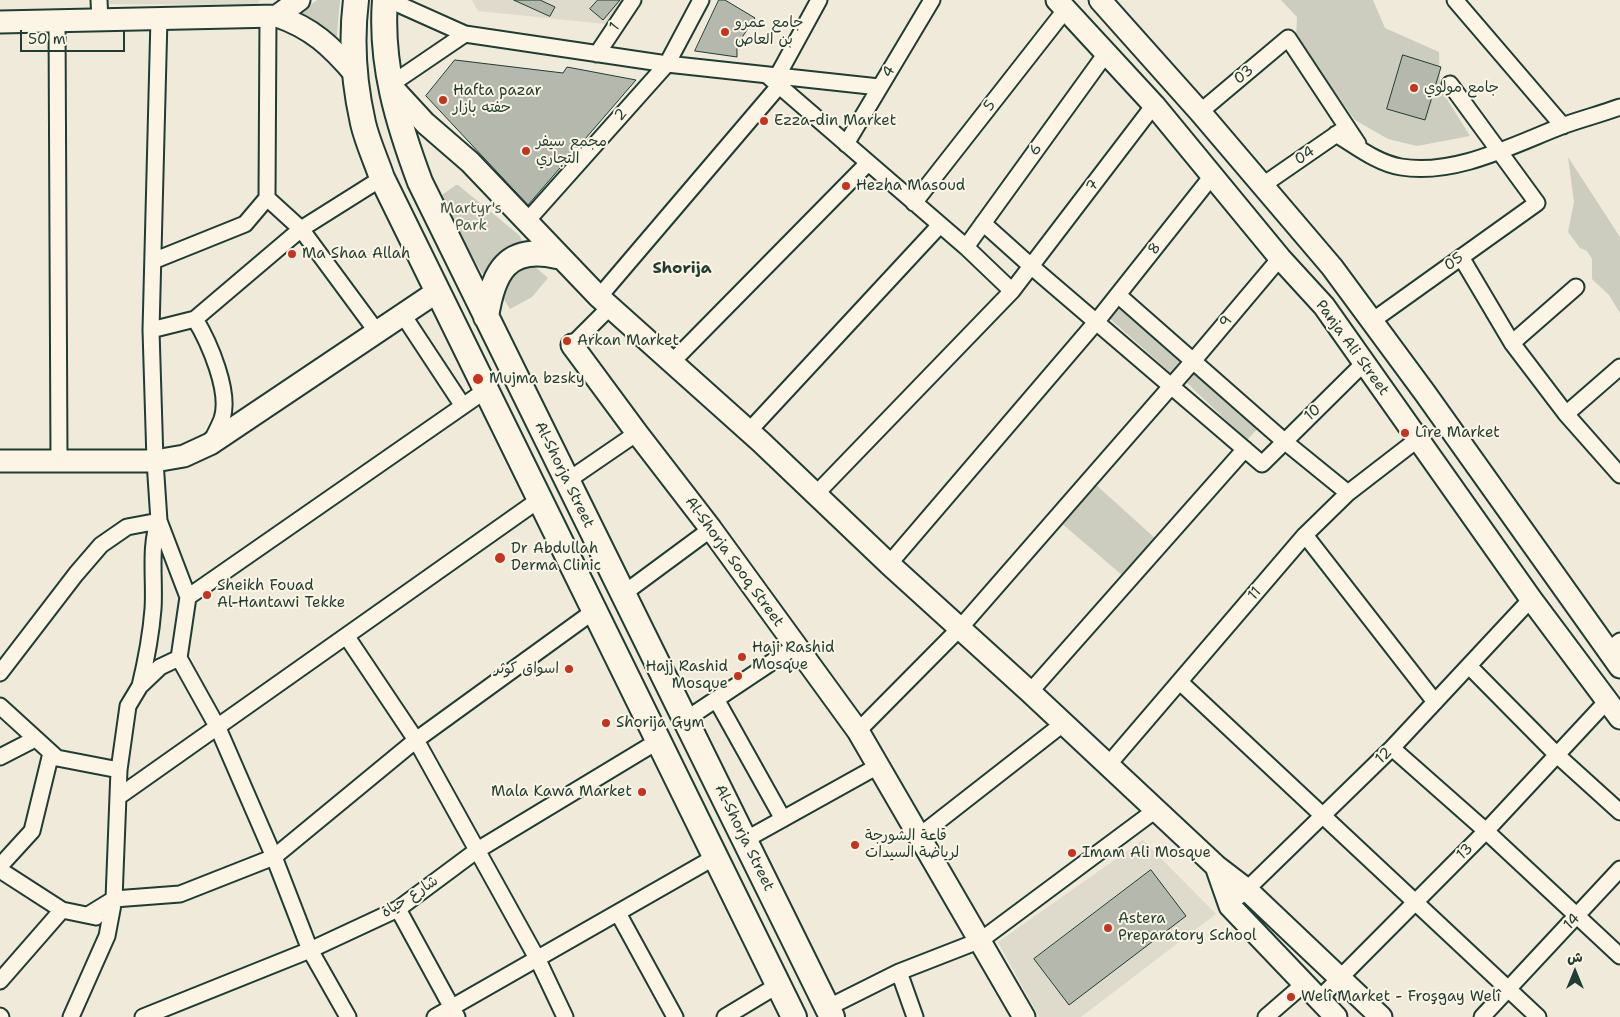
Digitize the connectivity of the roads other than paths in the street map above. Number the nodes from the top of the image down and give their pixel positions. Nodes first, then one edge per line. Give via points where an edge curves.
1 (299, 0) edge
2 (356, 0) edge
3 (385, 0) edge
4 (389, 0) edge
5 (633, 0) edge
6 (701, 0) edge
7 (819, 0) edge
8 (932, 0) edge
9 (1455, 0) edge
10 (1105, 2) edge
11 (1061, 5) edge
12 (99, 10) edge
13 (272, 16) junction
14 (160, 18) junction
15 (57, 20) junction
16 (0, 22) edge
17 (465, 34) junction
18 (1107, 52) junction
19 (597, 54) junction
20 (668, 64) junction
21 (355, 74) junction
22 (775, 79) junction
23 (1450, 84) dead end
24 (390, 85) junction
25 (879, 87) junction
26 (1154, 105) junction
27 (1620, 107) edge
28 (1200, 112) junction
29 (1564, 126) junction
30 (1341, 131) junction
31 (846, 144) junction
32 (1501, 150) junction
33 (868, 163) junction
34 (1212, 176) junction
35 (382, 178) junction
36 (1264, 185) junction
37 (267, 198) junction
38 (914, 202) junction
39 (527, 221) junction
40 (983, 223) junction
41 (940, 225) junction
42 (301, 229) junction
43 (966, 247) junction
44 (558, 256) junction
45 (1461, 257) junction
46 (1280, 258) junction
47 (153, 261) junction
48 (1032, 267) junction
49 (1576, 286) dead end
50 (1012, 291) junction
51 (438, 292) junction
52 (1118, 295) junction
53 (605, 302) junction
54 (403, 315) junction
55 (486, 317) junction
56 (195, 319) junction
57 (1097, 321) junction
58 (1372, 321) junction
59 (151, 330) junction
60 (377, 332) junction
61 (1512, 343) junction
62 (572, 345) joint
63 (1194, 360) junction
64 (1365, 362) junction
65 (671, 363) junction
66 (1620, 367) edge
67 (1171, 385) junction
68 (486, 390) junction
69 (462, 406) junction
70 (1566, 414) junction
71 (748, 432) junction
72 (636, 433) junction
73 (1418, 440) junction
74 (1284, 441) junction
75 (210, 444) junction
76 (1245, 449) junction
77 (1464, 449) junction
78 (59, 459) junction
79 (0, 461) edge
80 (154, 461) junction
81 (1437, 467) junction
82 (1620, 475) edge
83 (567, 481) junction
84 (1348, 493) junction
85 (816, 495) junction
86 (540, 499) junction
87 (159, 521) junction
88 (711, 529) junction
89 (1304, 535) junction
90 (889, 564) junction
91 (623, 594) junction
92 (188, 597) junction
93 (1531, 599) junction
94 (594, 611) junction
95 (960, 628) junction
96 (347, 637) junction
97 (796, 646) junction
98 (1616, 653) edge
99 (179, 658) junction
100 (1468, 666) junction
101 (0, 673) edge
102 (1180, 682) junction
103 (140, 686) junction
104 (1030, 692) junction
105 (716, 698) junction
106 (1607, 701) junction
107 (1435, 702) junction
108 (0, 706) edge
109 (1620, 718) edge
110 (685, 720) junction
111 (1064, 723) junction
112 (218, 728) junction
113 (858, 731) junction
114 (35, 739) junction
115 (416, 740) junction
116 (658, 740) junction
117 (1392, 748) junction
118 (51, 753) junction
119 (1557, 754) junction
120 (0, 756) edge
121 (1108, 765) junction
122 (878, 766) junction
123 (119, 770) junction
124 (118, 797) junction
125 (1157, 809) junction
126 (1620, 812) edge
127 (1323, 816) junction
128 (783, 819) junction
129 (1486, 831) junction
130 (918, 837) junction
131 (745, 840) junction
132 (476, 851) junction
133 (274, 857) junction
134 (715, 857) junction
135 (1216, 866) junction
136 (0, 868) edge
137 (1620, 869) edge
138 (1246, 890) junction
139 (114, 899) junction
140 (1415, 901) junction
141 (1230, 906) junction
142 (398, 909) junction
143 (62, 910) junction
144 (618, 913) junction
145 (88, 915) junction
146 (1578, 916) junction
147 (110, 920) junction
148 (981, 940) junction
149 (310, 950) junction
150 (1620, 956) edge
151 (538, 960) junction
152 (899, 972) junction
153 (1339, 978) junction
154 (0, 981) edge
155 (1304, 984) junction
156 (778, 985) junction
157 (1509, 989) junction
158 (1318, 1000) junction
159 (455, 1012) edge
160 (830, 1012) edge
161 (71, 1017) edge
162 (143, 1017) edge
163 (348, 1017) edge
164 (436, 1017) edge
165 (565, 1017) edge
166 (675, 1017) edge
167 (725, 1017) edge
168 (794, 1017) edge
169 (915, 1017) edge
170 (1024, 1017) edge
171 (1266, 1017) edge
172 (1336, 1017) edge
173 (1381, 1017) edge
174 (1482, 1017) edge
175 (1538, 1017) edge

1 - 13 street
2 - 21 main road
3 - 24 main road, Al-Shorja Street via 383,24
4 - 17 street
5 - 19 street, 1
6 - 20 street, 2
7 - 22 street
8 - 25 street, 4
9 - 29 street
10 - 28 street, Panja Ali Street
11 - 18 street, Panja Ali Street
11 - 38 street, 5
12 - 14 street
12 - 15 street
13 - 14 street
13 - 21 street via 308,29 338,54
13 - 37 street
14 - 47 street
15 - 16 street
15 - 78 street
17 - 19 street
17 - 24 street
18 - 26 street, Panja Ali Street
18 - 40 street, 6
19 - 20 street
20 - 22 street
20 - 39 street, 2
21 - 35 main road via 363,124
22 - 25 street
22 - 31 street
22 - 53 street
23 - 32 street
24 - 39 street
24 - 55 main road, Al-Shorja Street via 403,137 420,182
25 - 31 street, 4
26 - 34 street, Panja Ali Street
26 - 48 street, 7
27 - 29 street
28 - 30 street, 03 via 1288,38
28 - 36 street, Panja Ali Street
29 - 32 street
30 - 32 street via 1361,150 1388,164 1413,167 1457,163
30 - 36 street, 04
31 - 33 street
32 - 45 street, 05 via 1537,203
33 - 38 street
33 - 65 street
34 - 46 street, Panja Ali Street
34 - 52 street, 8
35 - 42 street
35 - 51 main road
36 - 58 street, Panja Ali Street
37 - 42 street
37 - 47 street via 245,224
38 - 41 street
39 - 44 street
40 - 43 street, 6
40 - 48 street
41 - 43 street
41 - 71 street
42 - 56 street
42 - 60 street
43 - 50 street
44 - 53 street
44 - 55 main road via 529,253 504,265 492,287
45 - 58 street, 05
45 - 61 street
46 - 63 street, 9
46 - 64 street, Panja Ali Street via 1324,306
47 - 59 street
48 - 50 street, 7
48 - 57 street
49 - 61 street
50 - 85 street, 7
51 - 54 street
51 - 68 main road
52 - 57 street, 8
52 - 63 street
53 - 62 street
53 - 65 street
54 - 60 street
54 - 69 street
55 - 83 main road, Al-Shorja Street
56 - 59 street
56 - 75 street via 215,360 222,388 223,417
57 - 67 street
57 - 90 street, 8
58 - 77 street, Panja Ali Street
59 - 80 street
60 - 75 street
61 - 70 street
62 - 72 street, Al-Shorja Sooq Street
63 - 67 street, 9
63 - 74 street
64 - 73 street, Panja Ali Street
64 - 74 street, 10
65 - 71 street
66 - 70 street
67 - 76 street
67 - 95 street, 9
68 - 69 street
68 - 86 main road
69 - 92 street
70 - 82 street
71 - 85 street
72 - 83 street
72 - 88 street, Al-Shorja Sooq Street
73 - 81 street, Panja Ali Street
73 - 84 street, 11
74 - 76 street, 10 via 1262,464
74 - 84 street
75 - 80 street via 184,456
76 - 104 street
77 - 81 street
77 - 98 street, Panja Ali Street
78 - 79 street
78 - 80 street
80 - 87 street
81 - 93 street, Panja Ali Street
83 - 86 main road
83 - 91 main road, Al-Shorja Street
84 - 89 street, 11
85 - 90 street
86 - 94 main road
86 - 96 street
87 - 92 street
87 - 101 street via 127,527 101,545
87 - 103 street via 154,534 153,610
88 - 91 street
88 - 97 street, Al-Shorja Sooq Street
89 - 102 street, 11
89 - 107 street
90 - 95 street
91 - 110 main road, Al-Shorja Street
92 - 99 street
93 - 100 street, 12
93 - 106 street, Panja Ali Street
94 - 115 street
94 - 116 main road
95 - 104 street
95 - 113 street, 9
96 - 112 street
96 - 115 street
97 - 105 street
97 - 113 street, Al-Shorja Sooq Street
99 - 103 street via 160,667
99 - 112 street
100 - 107 street, 12
100 - 119 street
102 - 121 street, 11
102 - 127 street
103 - 123 street via 128,706
104 - 111 street
105 - 110 street
105 - 128 street
106 - 109 street, Panja Ali Street
106 - 119 street, 13
107 - 117 street, 12
108 - 114 street
110 - 131 main road, Al-Shorja Street
111 - 121 street
111 - 130 street
112 - 124 street
112 - 133 street
113 - 122 street, Al-Shorja Sooq Street
114 - 118 street
114 - 120 street
115 - 132 street
115 - 133 street
116 - 132 street, شارع حياة
116 - 134 main road
117 - 127 street, 12
117 - 129 street
118 - 123 street via 57,758
118 - 136 street via 32,831
119 - 126 street
119 - 129 street, 13
121 - 125 street
122 - 128 street
122 - 130 street, Al-Shorja Sooq Street
123 - 124 street
124 - 139 street
125 - 135 street
125 - 148 street
127 - 138 street, 12
127 - 140 street
128 - 131 street
129 - 140 street, 13
129 - 146 street
130 - 148 street, Al-Shorja Sooq Street
131 - 160 main road, Al-Shorja Street
132 - 142 street, شارع حياة
132 - 151 street
133 - 139 street via 180,894
133 - 149 street
134 - 144 street
134 - 156 main road
135 - 138 street
135 - 141 street
136 - 143 street
137 - 146 street, 14
138 - 141 street, 12
138 - 153 street
139 - 145 street
139 - 147 street
140 - 153 street, 13
140 - 157 street
141 - 155 street
142 - 149 street, شارع حياة
142 - 159 street
143 - 145 street
143 - 154 street
144 - 151 street
144 - 166 street
145 - 147 street
146 - 150 street
146 - 157 street, 14
147 - 161 street via 107,936
148 - 152 street
148 - 170 street, Al-Shorja Sooq Street
149 - 162 street, شارع حياة
149 - 163 street
151 - 159 street
151 - 165 street
152 - 160 street
152 - 169 street
153 - 158 street, 13
153 - 173 street
155 - 158 street
155 - 171 street
156 - 167 street
156 - 168 main road
157 - 174 street, 14
157 - 175 street
158 - 172 street
159 - 164 street

